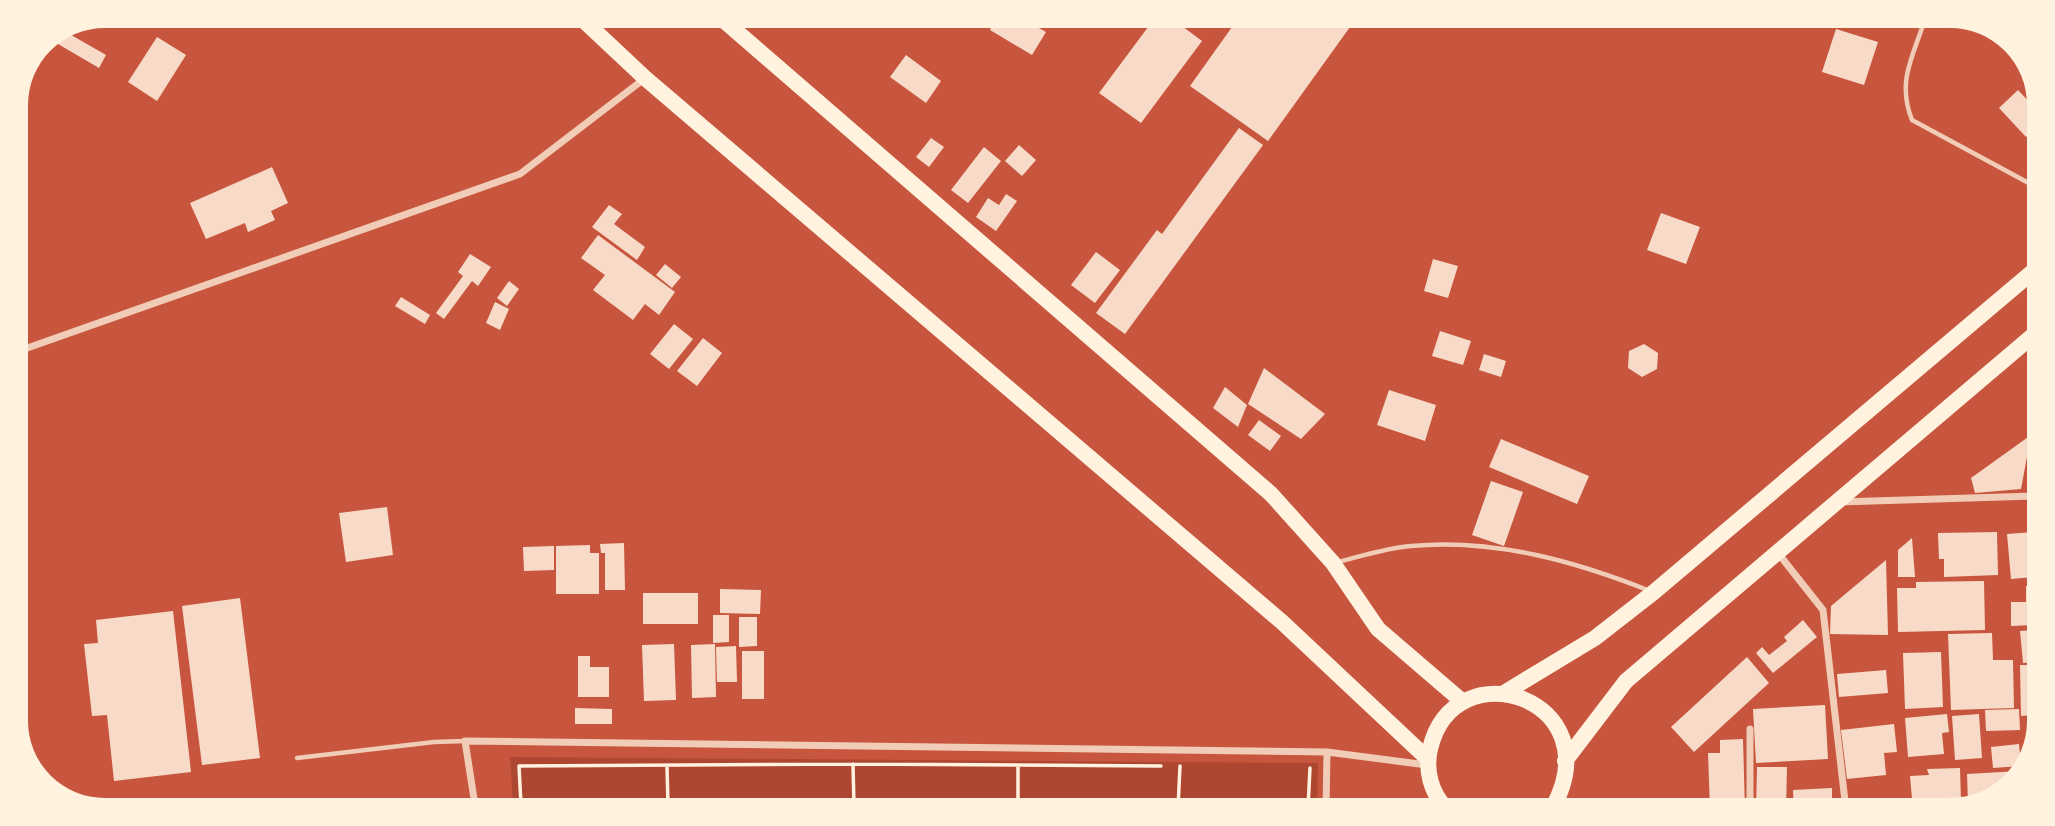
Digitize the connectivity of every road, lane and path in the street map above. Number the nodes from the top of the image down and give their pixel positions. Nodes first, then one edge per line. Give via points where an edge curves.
1 (601, 28) edge
2 (733, 28) edge
3 (1922, 28) edge
4 (645, 78) junction
5 (2027, 182) edge
6 (2027, 276) edge
7 (2027, 340) edge
8 (28, 348) edge
9 (2027, 496) edge
10 (1835, 502) junction
11 (1777, 552) junction
12 (1334, 563) junction
13 (1654, 592) junction
14 (1504, 693) junction
15 (1464, 702) junction
16 (1751, 729) dead end
17 (465, 741) junction
18 (1327, 752) junction
19 (297, 758) dead end
20 (1565, 761) junction
21 (1428, 762) junction
22 (853, 764) junction
23 (667, 766) junction
24 (1018, 766) junction
25 (1167, 766) dead end
26 (1180, 766) dead end
27 (1310, 766) dead end
28 (474, 798) edge
29 (521, 798) edge
30 (668, 798) edge
31 (854, 798) edge
32 (1018, 798) edge
33 (1178, 798) edge
34 (1308, 798) edge
35 (1326, 798) edge
36 (1438, 798) edge
37 (1557, 798) edge
38 (1750, 798) edge
39 (1845, 798) edge

1 - 4 highway
2 - 12 highway via 1271,494
3 - 5 lane via 1904,83 1912,120
4 - 8 street via 520,174
4 - 21 highway via 1282,622
6 - 13 highway
7 - 10 highway
9 - 10 street
10 - 11 highway
11 - 20 highway via 1626,681
11 - 39 street via 1823,610
12 - 13 lane via 1408,546 1496,548 1599,570
12 - 15 highway via 1378,629
13 - 14 highway via 1595,638
14 - 15 highway
14 - 20 highway via 1523,698 1554,722 1563,739
15 - 21 highway via 1445,716 1433,736
16 - 38 street
17 - 18 street
17 - 19 lane
17 - 28 street
18 - 21 street
18 - 35 street
20 - 37 highway via 1565,780
21 - 36 highway
22 - 23 path
22 - 24 path
22 - 31 path
23 - 29 path via 519,766
23 - 30 path
24 - 25 path
24 - 32 path
26 - 33 path
27 - 34 path

